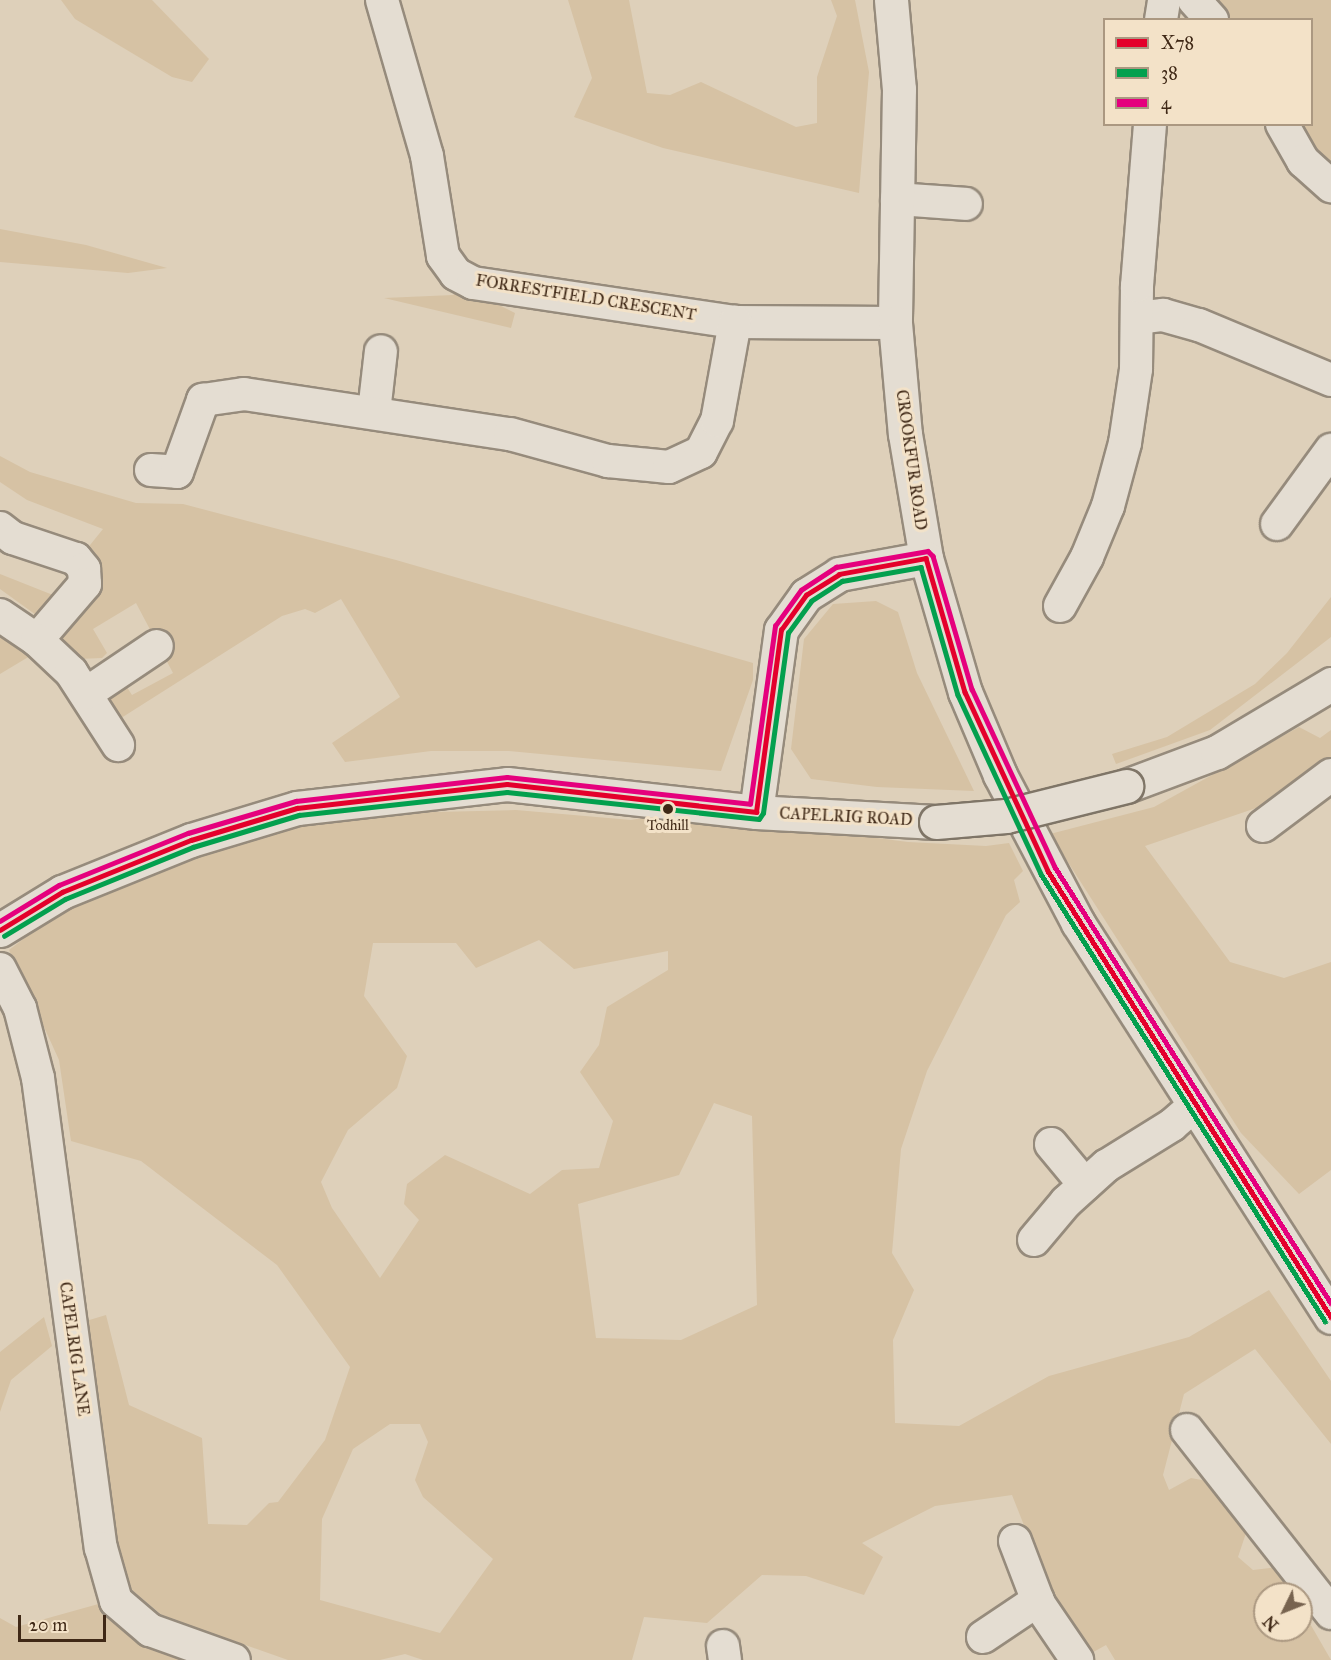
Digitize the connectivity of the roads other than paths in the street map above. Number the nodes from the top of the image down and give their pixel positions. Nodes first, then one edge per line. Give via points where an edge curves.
1 (382, 0) edge
2 (891, 0) edge
3 (1164, 0) edge
4 (1194, 0) edge
5 (1161, 18) edge
6 (1210, 18) edge
7 (1150, 126) edge
8 (1283, 126) edge
9 (1331, 186) edge
10 (897, 199) junction
11 (966, 204) dead end
12 (1137, 318) junction
13 (735, 322) junction
14 (895, 322) junction
15 (381, 351) dead end
16 (1331, 380) edge
17 (374, 412) junction
18 (1331, 450) edge
19 (151, 470) dead end
20 (1277, 524) dead end
21 (0, 528) edge
22 (926, 558) junction
23 (1060, 606) dead end
24 (0, 615) edge
25 (37, 640) junction
26 (157, 646) dead end
27 (1331, 684) edge
28 (87, 693) junction
29 (118, 745) dead end
30 (1331, 776) edge
31 (756, 812) junction
32 (1263, 826) dead end
33 (0, 930) edge
34 (0, 969) edge
35 (1194, 1106) junction
36 (1051, 1144) dead end
37 (1085, 1185) junction
38 (1034, 1240) dead end
39 (1331, 1317) edge
40 (1186, 1430) dead end
41 (1014, 1541) dead end
42 (1038, 1600) junction
43 (1331, 1612) edge
44 (983, 1637) dead end
45 (234, 1660) edge
46 (1077, 1660) edge

1 - 13 street, FORRESTFIELD CRESCENT via 427,156 443,256 456,274 473,283
2 - 10 street, CROOKFUR ROAD via 899,89
3 - 5 street
4 - 6 street
7 - 12 street
8 - 9 street via 1303,161
10 - 11 street
10 - 14 street, CROOKFUR ROAD
12 - 16 street via 1163,315 1199,325
12 - 23 street via 1136,369 1125,443 1108,506 1087,557
13 - 14 street, FORRESTFIELD CRESCENT
13 - 17 street via 717,421 701,452 669,467 608,460 510,434
14 - 22 street, CROOKFUR ROAD via 905,434
15 - 17 street
17 - 19 street via 244,394 203,400 177,472
18 - 20 street
21 - 25 street via 13,538 76,559 84,569 85,584
22 - 31 street via 839,574 806,595 781,630
22 - 35 street, CROOKFUR ROAD via 965,692 1000,775 1072,912
24 - 25 street
25 - 28 street
26 - 28 street
27 - 31 street, CAPELRIG ROAD, bridge via 1217,752 1126,786 1006,816 936,822
28 - 29 street
30 - 32 street
31 - 33 street, CAPELRIG ROAD via 507,784 297,808 191,840 62,892
34 - 45 street, CAPELRIG LANE via 20,1008 39,1078 101,1548 116,1601 150,1630
35 - 37 street
35 - 39 street, CROOKFUR ROAD
36 - 37 street
37 - 38 street
40 - 43 street
41 - 42 street
42 - 44 street
42 - 46 street

